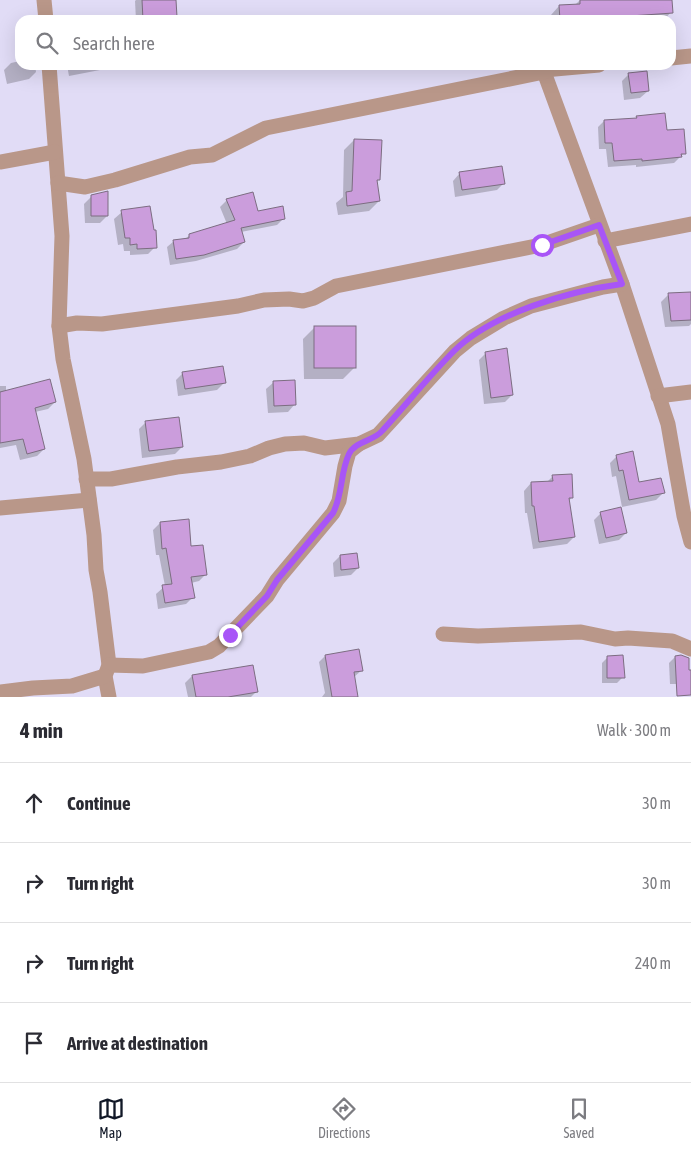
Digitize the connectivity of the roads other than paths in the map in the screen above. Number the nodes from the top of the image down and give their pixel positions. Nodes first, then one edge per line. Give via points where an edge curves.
1 (44, 0) edge
2 (46, 15) edge
3 (691, 56) edge
4 (676, 58) edge
5 (49, 70) edge
6 (544, 72) joint
7 (55, 152) junction
8 (0, 162) edge
9 (58, 183) junction
10 (691, 224) edge
11 (599, 225) junction
12 (605, 240) junction
13 (622, 284) junction
14 (59, 326) junction
15 (691, 392) edge
16 (658, 396) junction
17 (359, 444) junction
18 (86, 479) junction
19 (89, 500) junction
20 (0, 508) edge
21 (691, 542) edge
22 (443, 634) dead end
23 (691, 649) edge
24 (107, 671) junction
25 (0, 692) edge
26 (109, 697) edge

1 - 2 street
3 - 4 street
5 - 7 street
6 - 9 street via 266,128 212,155 190,157 85,187
6 - 11 street
7 - 8 street
7 - 9 street
9 - 14 street via 62,236
10 - 12 street
11 - 12 street
11 - 14 street via 542,245 336,286 303,301 264,300 102,324
12 - 13 street
13 - 16 street
13 - 17 street via 603,286 531,306 471,338 455,351 378,435
14 - 18 street
15 - 16 street
16 - 21 street via 668,424
17 - 18 street via 325,448 304,443 285,444 221,462 111,479
17 - 24 street via 350,452 339,501 333,513 267,596 220,646 209,652
18 - 19 street
19 - 20 street
19 - 24 street
22 - 23 street via 478,636 581,632 615,639 672,642
24 - 25 street via 72,686
24 - 26 street

